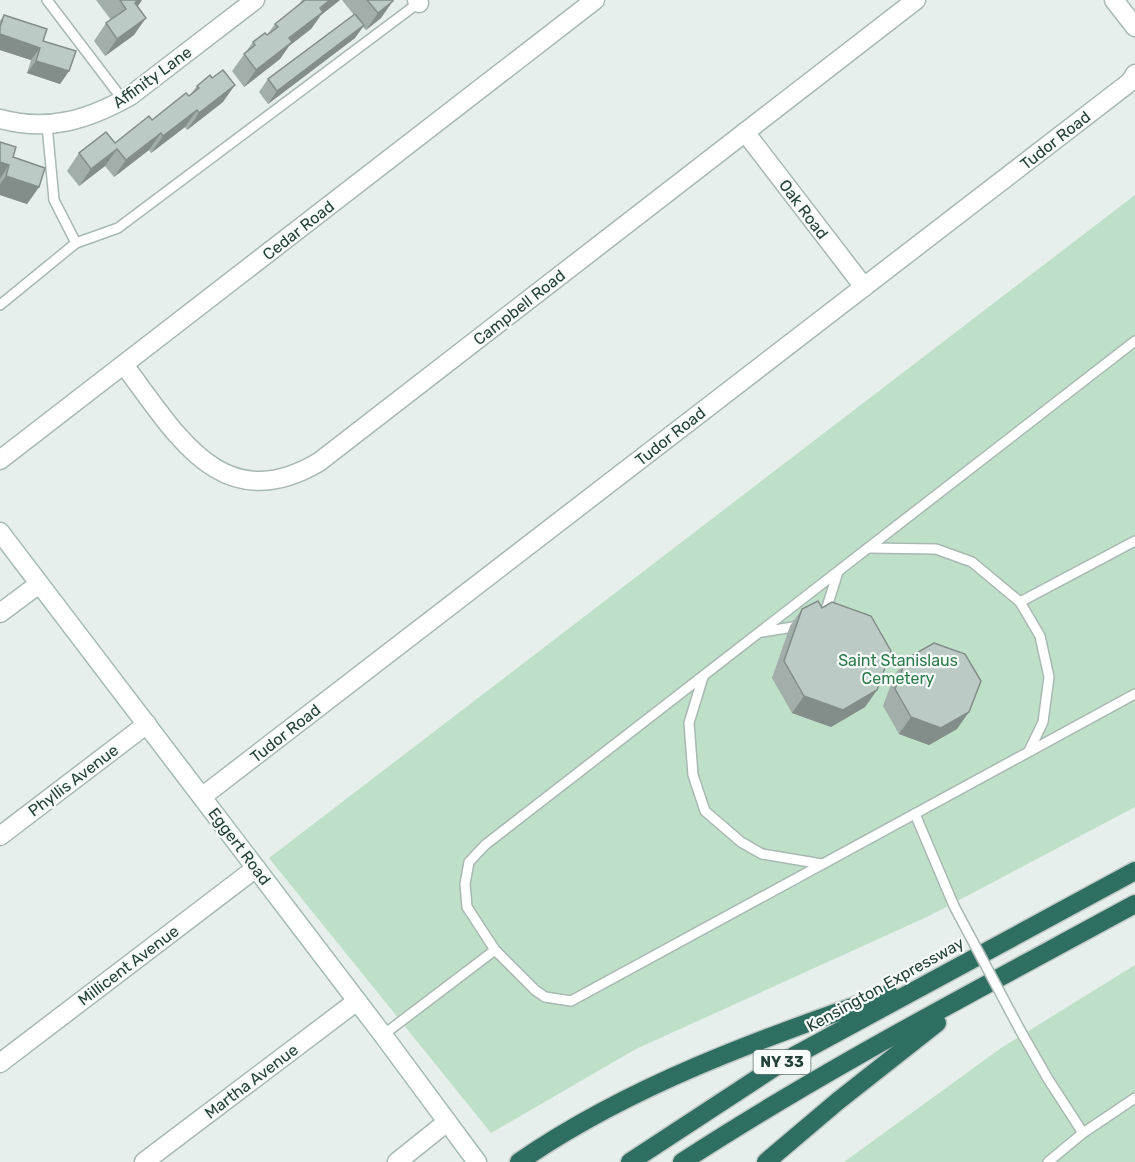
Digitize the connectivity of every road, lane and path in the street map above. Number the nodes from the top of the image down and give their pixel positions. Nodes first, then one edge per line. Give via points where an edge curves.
1 (47, 0) edge
2 (255, 0) edge
3 (595, 0) edge
4 (916, 0) edge
5 (1114, 0) edge
6 (419, 1) edge
7 (1135, 27) edge
8 (1135, 74) edge
9 (123, 100) junction
10 (0, 119) edge
11 (47, 125) junction
12 (745, 132) junction
13 (76, 243) junction
14 (864, 287) junction
15 (0, 305) edge
16 (1134, 344) edge
17 (124, 365) junction
18 (0, 460) edge
19 (0, 532) edge
20 (1135, 541) edge
21 (868, 548) junction
22 (838, 572) junction
23 (39, 584) junction
24 (1020, 603) junction
25 (0, 613) edge
26 (760, 632) junction
27 (702, 676) junction
28 (1135, 694) edge
29 (147, 724) junction
30 (1029, 752) junction
31 (202, 796) junction
32 (915, 814) junction
33 (0, 836) edge
34 (822, 864) junction
35 (256, 868) junction
36 (1135, 870) edge
37 (1135, 904) edge
38 (495, 950) junction
39 (941, 975) junction
40 (979, 990) junction
41 (357, 1001) junction
42 (383, 1035) junction
43 (0, 1063) edge
44 (1135, 1098) edge
45 (447, 1122) junction
46 (1083, 1133) junction
47 (144, 1162) edge
48 (397, 1162) edge
49 (477, 1162) edge
50 (519, 1162) edge
51 (630, 1162) edge
52 (682, 1162) edge
53 (766, 1162) edge
54 (1048, 1162) edge

1 - 9 lane
2 - 9 street, Affinity Lane
3 - 17 street, Cedar Road
4 - 12 street, Campbell Road
5 - 7 street
6 - 13 lane via 118,228
8 - 14 street, Tudor Road via 1130,82
9 - 11 street, Affinity Lane via 86,117
10 - 11 street, Affinity Lane
11 - 13 lane via 54,200
12 - 14 street, Oak Road
12 - 17 street, Campbell Road via 319,462 289,477 244,479 203,461 179,438
13 - 15 lane
14 - 31 street, Tudor Road
16 - 21 lane
17 - 18 street, Cedar Road
19 - 23 street, Eggert Road
20 - 24 lane
21 - 22 lane
21 - 24 lane via 936,549 972,562
22 - 26 lane
22 - 26 lane via 826,610 793,627
23 - 25 street
23 - 29 street, Eggert Road
24 - 30 lane via 1040,636 1049,677 1043,722
26 - 27 lane
27 - 34 lane via 689,723 693,775 705,811 741,842 762,854
27 - 38 lane via 485,845 469,862 465,884 467,907
28 - 30 lane
29 - 31 street, Eggert Road
29 - 33 street, Phyllis Avenue
30 - 32 lane
31 - 35 street, Eggert Road
32 - 34 lane
32 - 46 lane, bridge via 954,906 1020,1030
34 - 38 lane via 572,1001 544,997
35 - 41 street, Eggert Road
35 - 43 street, Millicent Avenue
36 - 39 highway, Kensington Expressway / NY 33
37 - 40 highway, NY 33
38 - 42 lane
39 - 50 highway via 754,1042 684,1072 591,1116
39 - 51 highway, Kensington Expressway / NY 33 via 781,1063
40 - 52 highway, NY 33 via 828,1073
40 - 53 highway
41 - 42 street, Eggert Road
41 - 47 street, Martha Avenue
42 - 45 street, Eggert Road
44 - 46 lane
45 - 48 street
45 - 49 street, Eggert Road
46 - 54 lane

